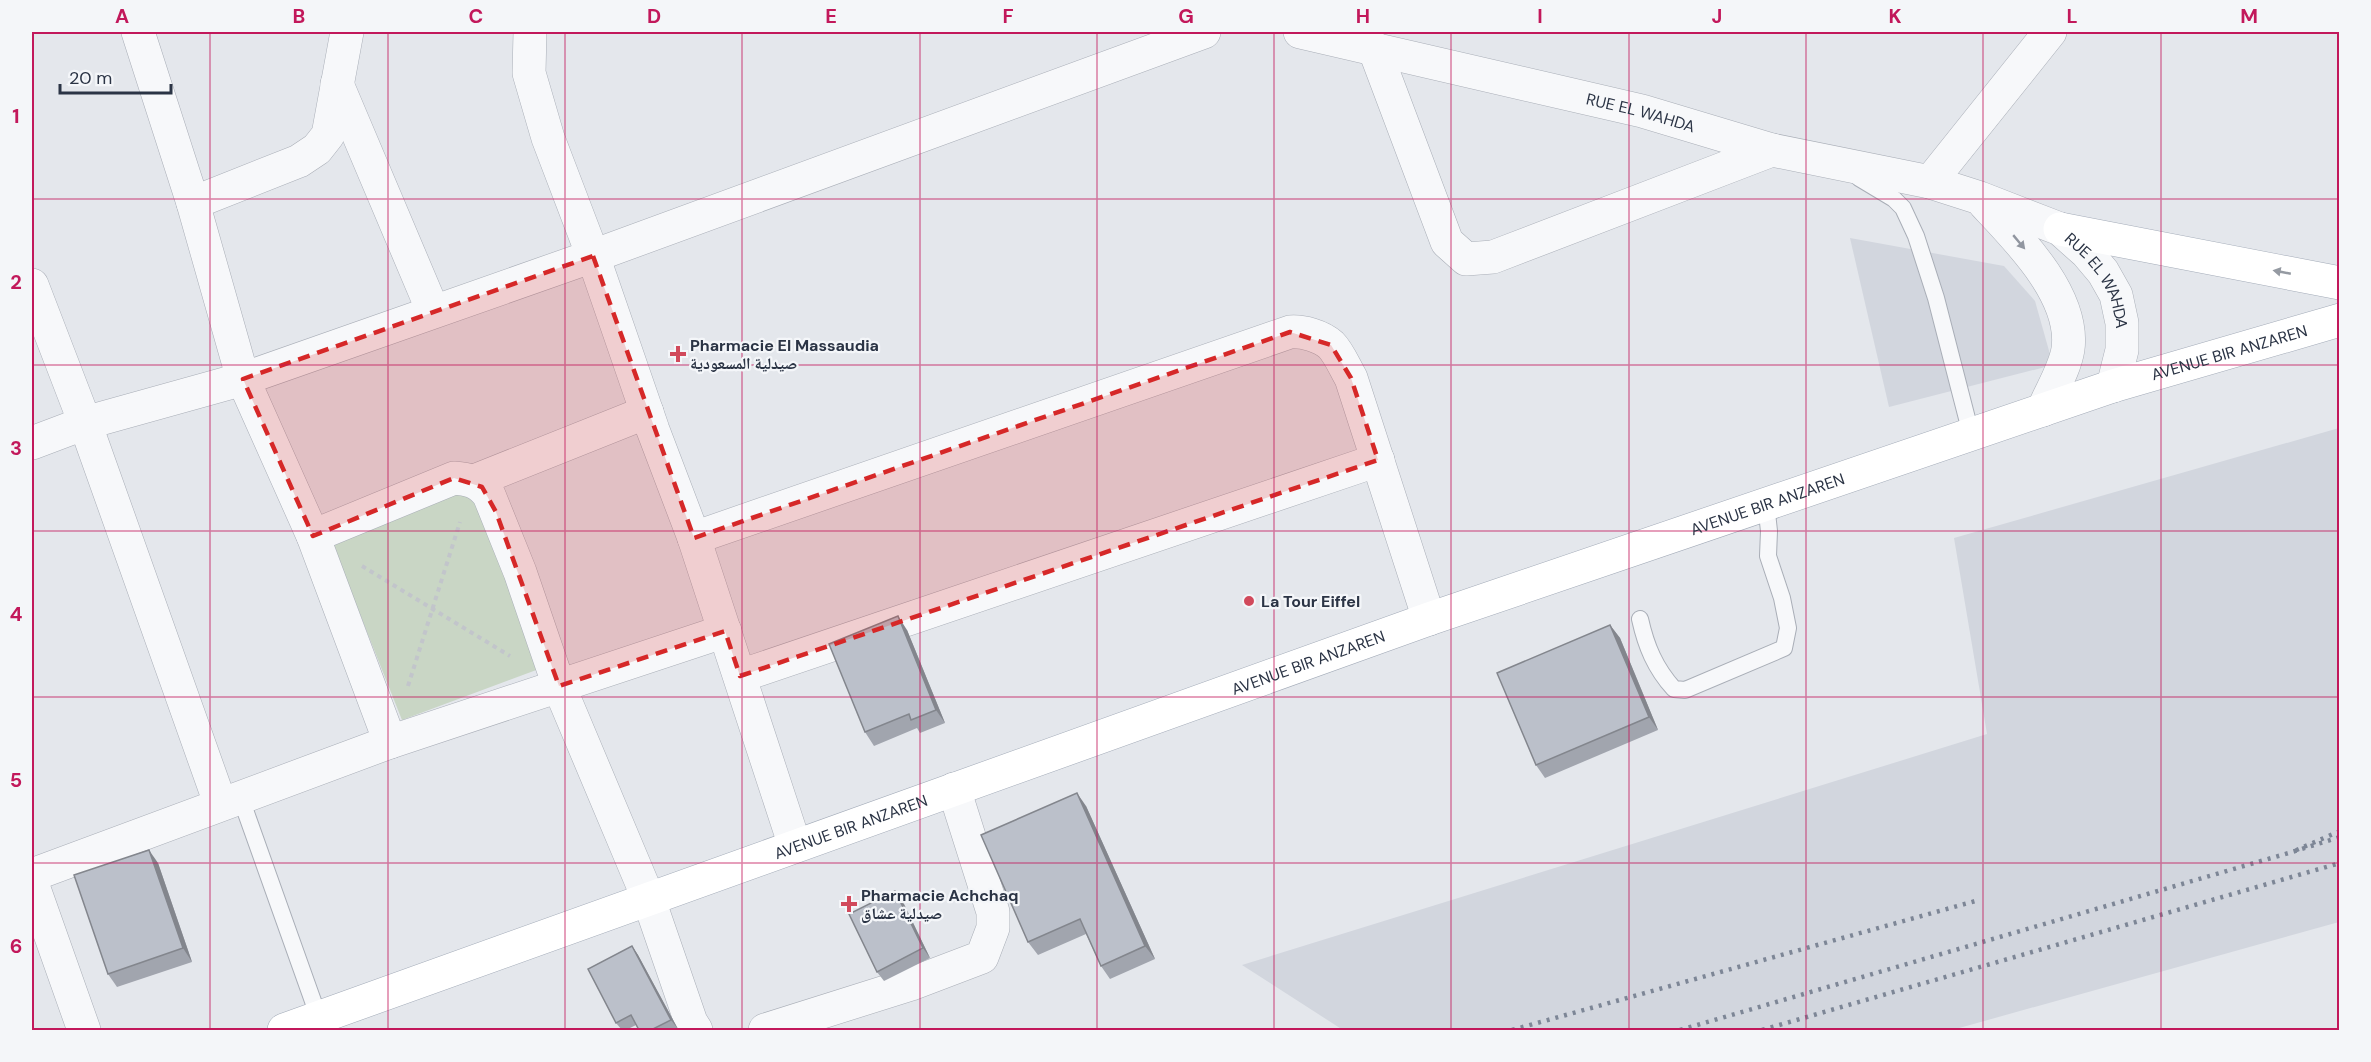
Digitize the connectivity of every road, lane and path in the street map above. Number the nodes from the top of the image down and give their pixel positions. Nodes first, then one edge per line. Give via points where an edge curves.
1 (138, 32) edge
2 (347, 32) edge
3 (530, 32) edge
4 (1204, 32) edge
5 (1300, 32) edge
6 (2050, 32) edge
7 (1374, 48) junction
8 (337, 84) junction
9 (1772, 150) junction
10 (1930, 182) junction
11 (1980, 198) junction
12 (193, 202) junction
13 (2060, 229) junction
14 (593, 256) junction
15 (2340, 283) edge
16 (32, 285) edge
17 (433, 311) junction
18 (2340, 320) edge
19 (243, 379) junction
20 (2113, 386) junction
21 (2043, 410) junction
22 (647, 412) junction
23 (85, 423) junction
24 (1971, 434) junction
25 (32, 443) edge
26 (1378, 460) junction
27 (474, 481) junction
28 (1766, 504) junction
29 (313, 537) junction
30 (694, 538) junction
31 (433, 609) junction
32 (1429, 619) junction
33 (1640, 619) dead end
34 (724, 631) junction
35 (511, 656) dead end
36 (740, 676) junction
37 (559, 686) junction
38 (408, 687) dead end
39 (390, 742) junction
40 (954, 789) junction
41 (230, 800) junction
42 (795, 846) junction
43 (32, 875) edge
44 (32, 883) edge
45 (649, 900) junction
46 (319, 1018) junction
47 (84, 1030) edge
48 (284, 1030) edge
49 (696, 1030) edge
50 (765, 1030) edge

1 - 12 street
2 - 8 street
3 - 14 street via 529,73 548,138
4 - 14 street
5 - 7 street, RUE EL WAHDA
6 - 10 street
7 - 9 street, RUE EL WAHDA via 1642,111
7 - 9 street via 1448,242 1466,259 1493,257
8 - 12 street via 328,135 317,149 299,161
8 - 17 street
9 - 10 street, RUE EL WAHDA
9 - 24 lane via 1784,161 1832,168 1860,178 1903,208 1936,298
10 - 11 street, RUE EL WAHDA
11 - 13 street, RUE EL WAHDA
11 -> 21 street, RUE EL WAHDA via 2040,269 2055,292 2067,324 2068,350
12 - 19 street
15 -> 13 main road
13 - 20 street, RUE EL WAHDA via 2103,272 2115,295 2122,323 2122,350
14 - 17 street
14 - 22 street
16 - 23 street
17 - 19 street
18 - 20 main road, AVENUE BIR ANZAREN
19 - 23 street
19 - 29 street
20 - 21 main road, AVENUE BIR ANZAREN
21 - 24 main road, AVENUE BIR ANZAREN
22 - 27 street
22 - 30 street
23 - 25 street
23 - 41 street
24 - 28 main road, AVENUE BIR ANZAREN
26 - 30 street via 1351,378 1331,345 1312,335 1290,332
26 - 32 street
26 - 36 street
27 - 29 street via 446,480
27 - 31 path
27 - 37 street via 489,495
28 - 32 main road, AVENUE BIR ANZAREN
28 - 33 lane via 1768,556 1788,628 1784,648 1685,690 1674,689 1646,646
29 - 31 path
29 - 39 street
30 - 34 street
31 - 35 path
31 - 38 path
32 - 40 main road, AVENUE BIR ANZAREN
34 - 36 street
34 - 37 street
36 - 42 street
37 - 39 street
37 - 45 street
39 - 41 street
40 - 42 main road, AVENUE BIR ANZAREN
40 - 50 street via 993,912 993,928 982,957
41 - 43 street
41 - 46 lane
42 - 45 main road, AVENUE BIR ANZAREN
44 - 47 street
45 - 46 main road, AVENUE BIR ANZAREN
45 - 49 street
46 - 48 main road, AVENUE BIR ANZAREN

